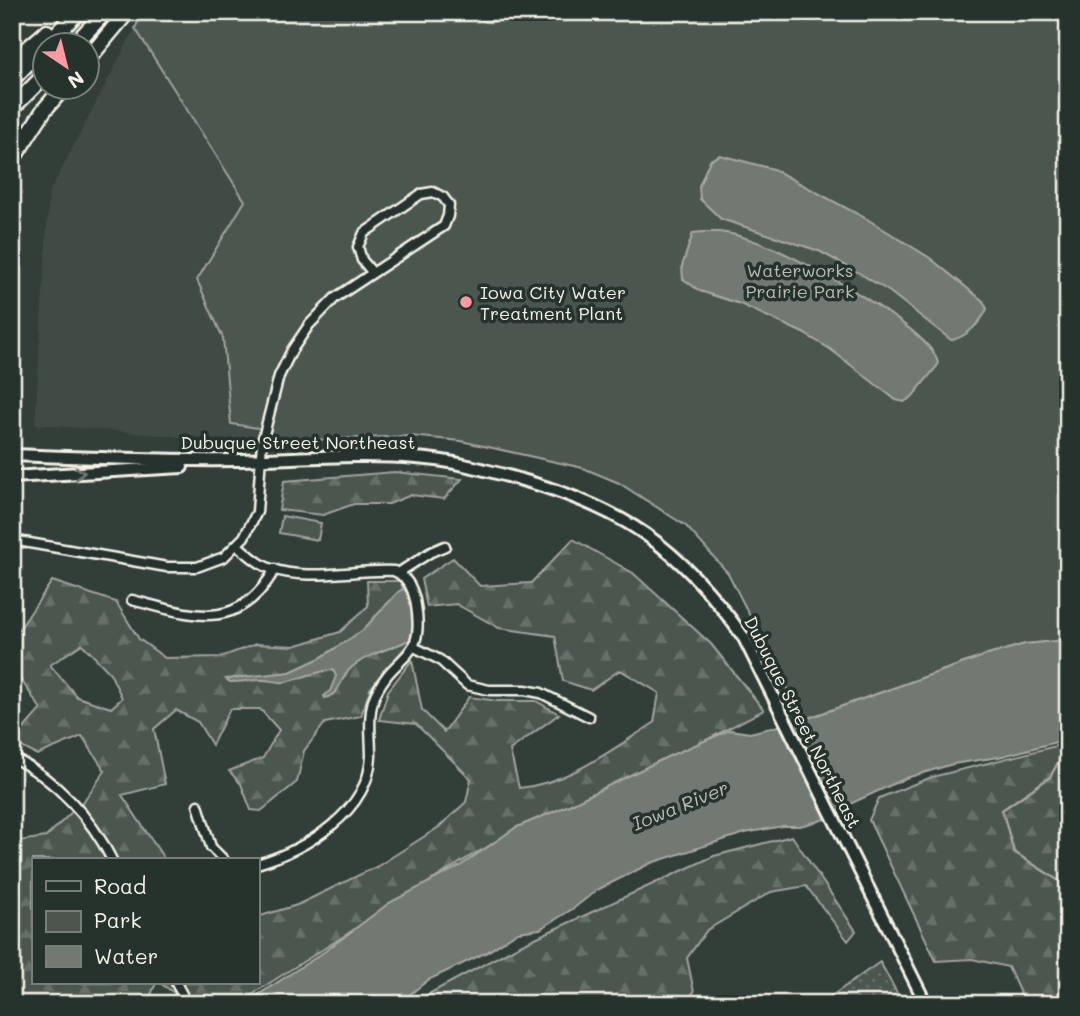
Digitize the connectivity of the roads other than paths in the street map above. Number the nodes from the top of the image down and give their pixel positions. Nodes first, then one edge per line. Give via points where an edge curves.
1 (70, 12) edge
2 (78, 12) edge
3 (105, 12) edge
4 (127, 12) edge
5 (86, 32) edge
6 (102, 42) edge
7 (12, 62) edge
8 (12, 79) edge
9 (32, 88) edge
10 (51, 102) edge
11 (12, 108) edge
12 (12, 160) edge
13 (372, 272) junction
14 (12, 455) edge
15 (259, 459) junction
16 (247, 460) junction
17 (12, 477) edge
18 (12, 540) edge
19 (238, 546) junction
20 (445, 546) dead end
21 (275, 569) junction
22 (398, 573) junction
23 (132, 600) dead end
24 (414, 647) junction
25 (589, 717) dead end
26 (12, 757) edge
27 (198, 806) dead end
28 (111, 858) edge
29 (221, 858) edge
30 (259, 863) edge
31 (177, 984) edge
32 (184, 998) dead end
33 (926, 1004) edge

1 - 7 highway
2 - 8 highway
3 - 5 highway
4 - 6 highway
9 - 11 highway
10 - 12 highway
13 - 13 street via 358,247 364,233 421,194 433,192 443,197 449,205 444,226
13 - 15 street via 335,298 292,350 271,401
14 - 16 main road, Dubuque Street Northeast
15 - 16 main road, Dubuque Street Northeast
15 - 19 street via 257,512
15 - 33 main road, Dubuque Street Northeast via 418,458 482,469 569,493 653,539 703,584 744,638
17 -> 16 main road
18 - 19 street via 188,568 217,561
19 - 21 street via 265,567
20 - 22 street
21 - 22 street via 319,574
21 - 23 street via 259,593 222,614 198,616
22 - 24 street via 413,592 418,630
24 - 25 street via 439,660 467,685 541,693
24 - 30 street via 375,694 368,777 356,800 307,843
26 - 28 street via 43,774 69,800
27 - 29 street via 211,847
31 - 32 street

